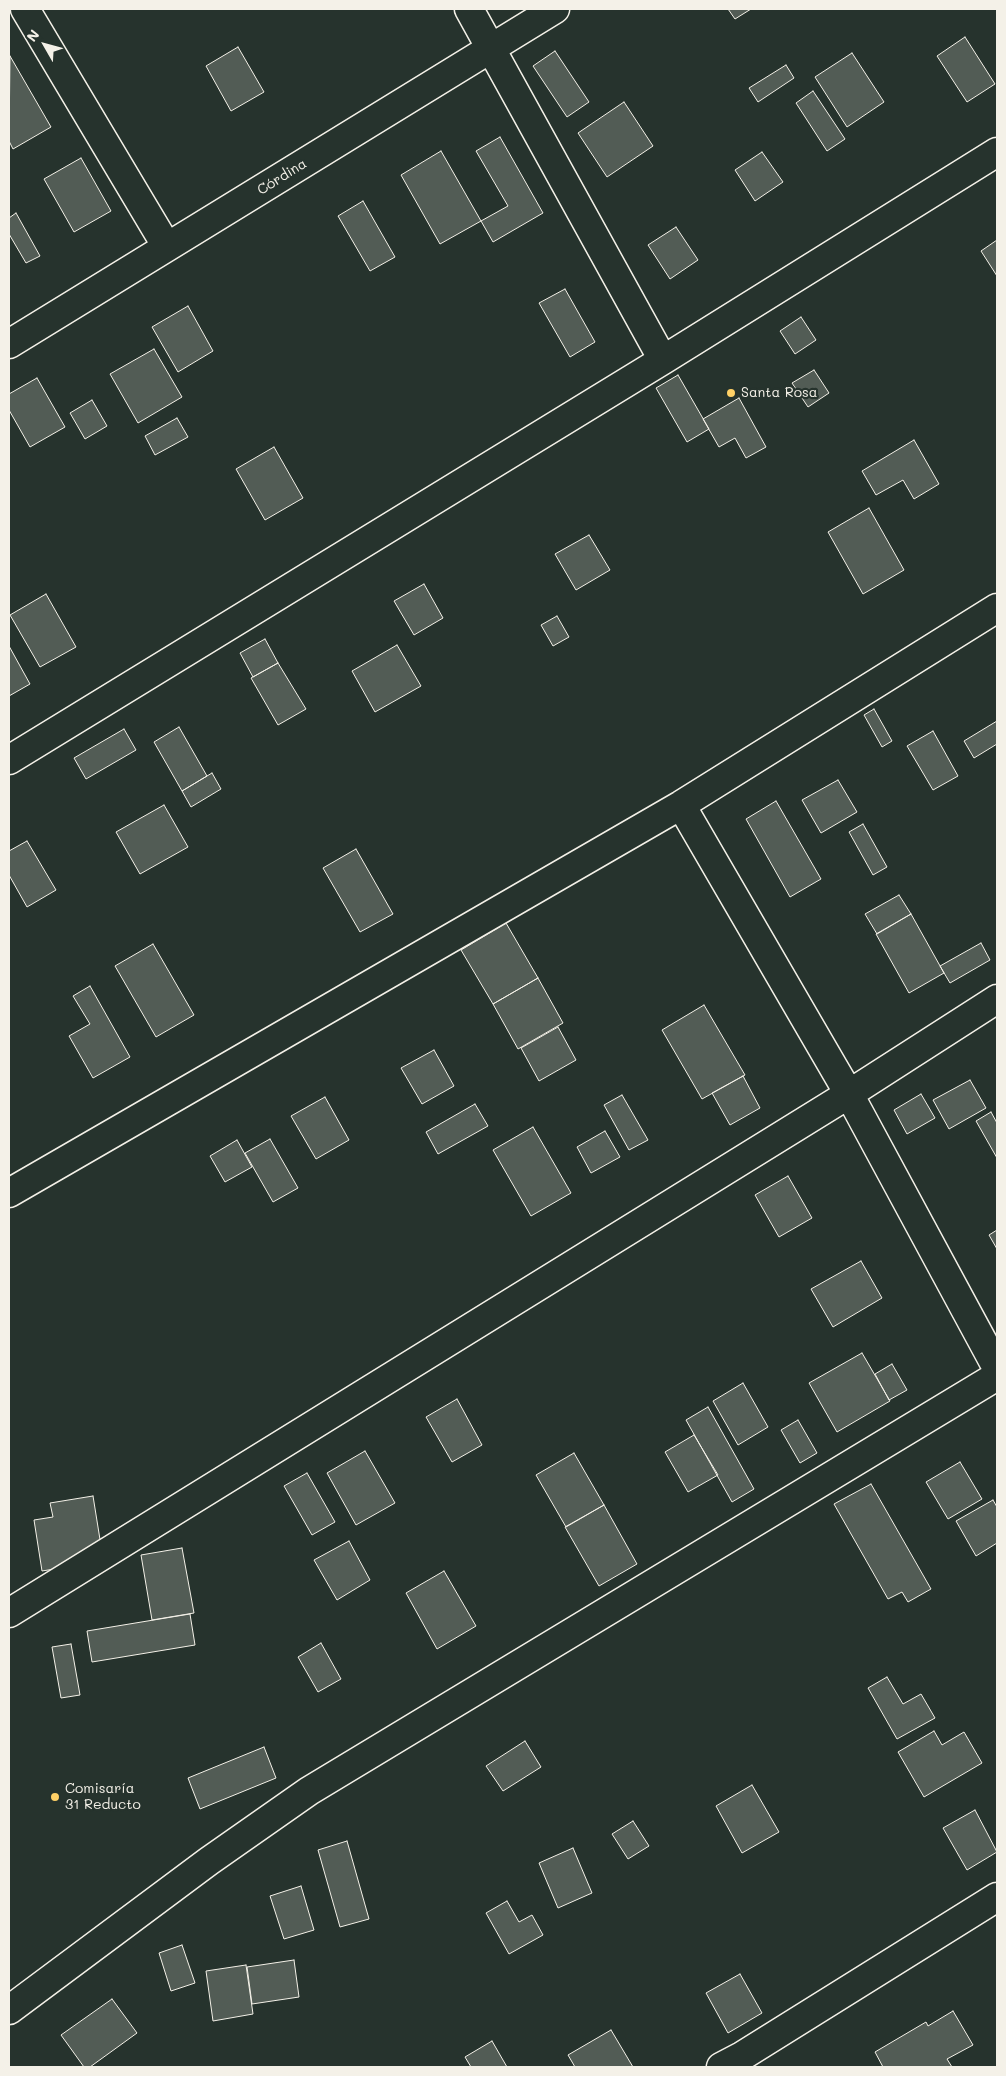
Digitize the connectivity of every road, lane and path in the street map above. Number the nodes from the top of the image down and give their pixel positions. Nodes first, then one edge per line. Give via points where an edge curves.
1 (25, 9) edge
2 (469, 9) edge
3 (554, 9) edge
4 (492, 48) junction
5 (997, 152) edge
6 (167, 247) junction
7 (9, 344) edge
8 (663, 360) junction
9 (997, 608) edge
10 (9, 760) edge
11 (681, 805) junction
12 (997, 998) edge
13 (848, 1094) junction
14 (9, 1193) edge
15 (997, 1368) edge
16 (997, 1376) edge
17 (9, 1613) edge
18 (997, 1897) edge
19 (9, 2010) edge
20 (737, 2064) edge

1 - 6 street
2 - 4 street
3 - 4 street, Córdina
4 - 6 street, Córdina
4 - 8 street
5 - 8 street
6 - 7 street, Córdina
8 - 10 street
9 - 11 street
11 - 13 street
11 - 14 street
12 - 13 street
13 - 15 street
13 - 17 street
16 - 19 street via 309,1791
18 - 20 street

